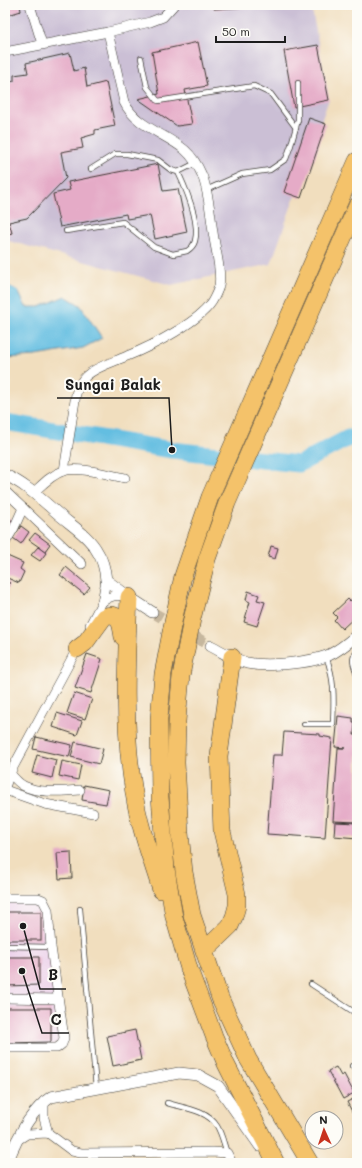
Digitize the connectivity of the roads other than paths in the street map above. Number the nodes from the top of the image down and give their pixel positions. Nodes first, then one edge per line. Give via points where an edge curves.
1 (30, 5) edge
2 (174, 5) edge
3 (108, 32) junction
4 (42, 44) junction
5 (5, 52) edge
6 (141, 58) dead end
7 (298, 83) dead end
8 (296, 128) junction
9 (357, 161) edge
10 (196, 163) junction
11 (91, 169) dead end
12 (178, 172) junction
13 (206, 190) junction
14 (356, 208) edge
15 (66, 231) dead end
16 (64, 471) junction
17 (5, 475) edge
18 (125, 478) dead end
19 (5, 491) edge
20 (32, 493) junction
21 (23, 508) junction
22 (5, 543) edge
23 (82, 564) dead end
24 (106, 580) junction
25 (129, 597) junction
26 (102, 602) junction
27 (152, 612) tunnel mouth
28 (357, 635) edge
29 (211, 646) tunnel mouth
30 (77, 649) junction
31 (357, 652) edge
32 (127, 653) junction
33 (326, 656) junction
34 (232, 657) junction
35 (357, 674) edge
36 (304, 724) dead end
37 (7, 781) edge
38 (80, 790) dead end
39 (93, 813) dead end
40 (5, 898) edge
41 (80, 909) dead end
42 (174, 917) junction
43 (5, 946) edge
44 (51, 947) junction
45 (205, 950) junction
46 (311, 984) dead end
47 (5, 998) edge
48 (58, 999) junction
49 (357, 1014) edge
50 (5, 1048) edge
51 (96, 1088) junction
52 (44, 1101) junction
53 (166, 1103) dead end
54 (48, 1133) junction
55 (16, 1141) junction
56 (227, 1153) junction
57 (7, 1163) edge
58 (232, 1163) edge
59 (271, 1163) edge
60 (276, 1163) edge
61 (310, 1163) edge

1 - 4 street
2 - 3 street via 163,17
3 - 4 street
3 - 10 street via 128,112 185,150
4 - 5 street
6 - 8 lane via 147,87 158,101 254,86 271,94
7 - 8 lane
8 - 13 lane via 286,160 270,170 242,174
9 - 42 highway via 210,497 184,576 173,620 163,674 159,718 160,797 166,869
10 - 12 lane
10 - 13 street
11 - 12 lane via 115,154 127,154 158,160
12 - 15 lane via 184,184 195,226 194,242 187,252 173,254 154,247 123,222
13 - 16 street via 219,268 219,286 214,299 201,314 186,325 142,350 98,368 80,383
14 - 45 highway via 227,503 207,559 192,619 181,676 176,763 184,872 192,915
16 - 18 street via 83,470
16 - 20 street via 48,479
17 - 20 street
19 - 21 street
20 - 24 street via 87,538 101,557
21 - 22 street
21 - 23 street
24 - 25 street
24 - 26 street
25 - 26 street via 114,595
25 - 27 street
25 - 32 highway
26 - 30 street
28 - 33 street
29 - 34 street
30 - 32 highway via 108,615 117,617 120,621
30 - 37 street
31 - 35 lane via 352,661
32 - 42 highway via 126,717 134,794 163,897
33 - 34 street via 296,662 262,664 248,663
33 - 36 lane via 332,673 333,724
34 - 45 highway via 219,756 222,831 237,894 237,906 230,926
37 - 38 street via 33,789
37 - 39 street via 45,804
40 - 44 street via 31,897 43,900 48,910
41 - 51 lane
42 - 60 highway via 201,1004 214,1036
43 - 44 lane
44 - 48 street
45 - 61 highway via 220,998 248,1059
46 - 49 lane
47 - 48 street
48 - 50 street via 64,1038 62,1044 57,1048
51 - 52 street via 61,1094
51 - 59 street via 179,1073 198,1075 218,1086
52 - 54 street via 44,1118
52 - 55 street
53 - 56 lane via 209,1117 218,1127
54 - 55 street via 27,1134
54 - 56 street via 72,1151 81,1153
55 - 57 street
56 - 58 street

